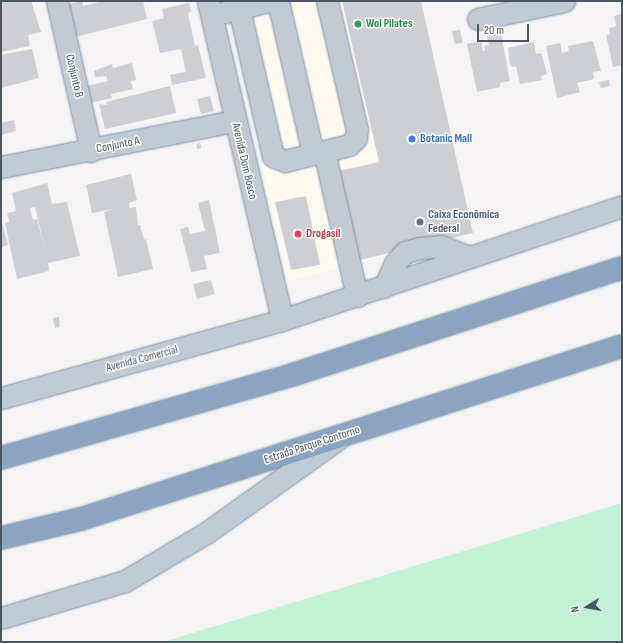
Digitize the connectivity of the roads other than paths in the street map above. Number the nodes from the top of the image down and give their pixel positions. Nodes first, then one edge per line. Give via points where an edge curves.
1 (57, 1) edge
2 (269, 1) edge
3 (278, 1) edge
4 (327, 1) edge
5 (564, 1) edge
6 (209, 8) edge
7 (239, 8) junction
8 (478, 19) dead end
9 (234, 121) junction
10 (91, 151) junction
11 (319, 153) junction
12 (1, 167) edge
13 (622, 206) edge
14 (622, 268) edge
15 (357, 296) junction
16 (282, 320) junction
17 (622, 346) edge
18 (1, 398) edge
19 (344, 436) junction
20 (1, 458) edge
21 (1, 538) edge
22 (1, 618) edge

1 - 10 street, Conjunto B
2 - 7 street
3 - 11 street
4 - 11 street via 357,130 356,138 350,145
5 - 8 street
6 - 7 street
6 - 9 street, Avenida Dom Bosco
7 - 11 street via 273,156 285,161
9 - 10 street, Conjunto A
9 - 16 street, Avenida Dom Bosco
10 - 12 street, Conjunto A
11 - 15 street
13 - 15 street, Avenida Comercial
14 - 20 highway via 292,375
15 - 16 street, Avenida Comercial
16 - 18 street, Avenida Comercial
17 - 19 highway, Estrada Parque Contorno
19 - 21 highway, Estrada Parque Contorno via 81,519
19 - 22 street via 206,533 125,581

